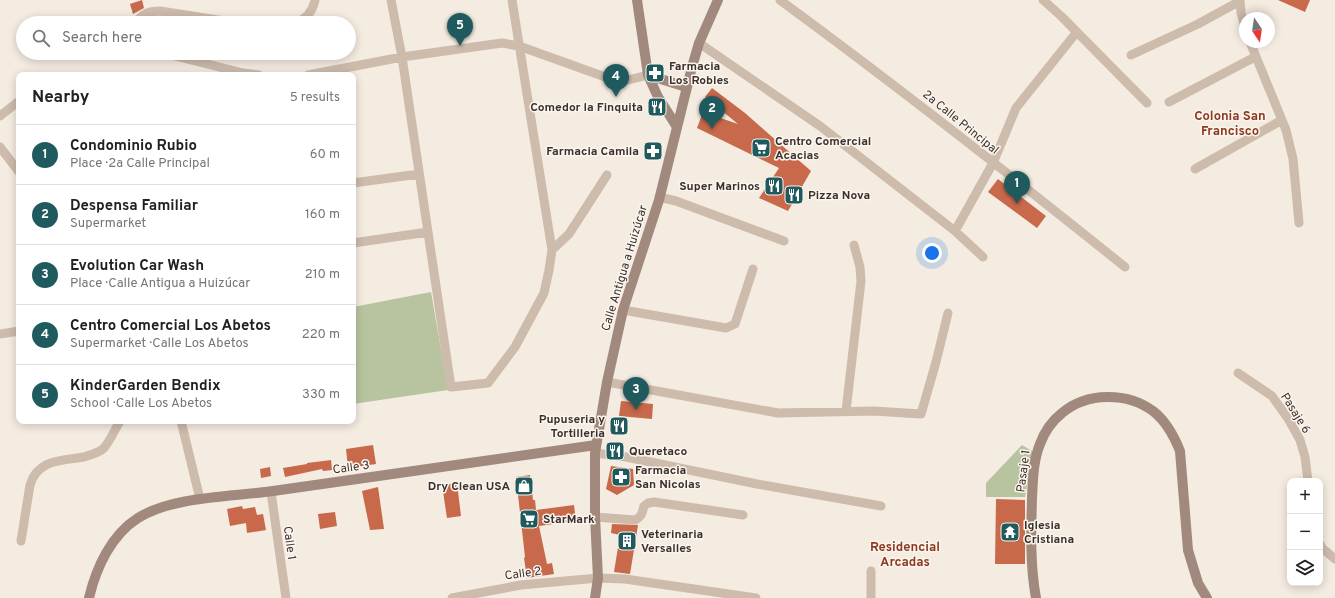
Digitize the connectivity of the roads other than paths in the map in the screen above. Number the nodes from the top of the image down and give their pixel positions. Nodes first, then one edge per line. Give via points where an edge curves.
1 (316, 0) edge
2 (391, 0) edge
3 (512, 0) edge
4 (637, 0) edge
5 (718, 0) edge
6 (780, 0) edge
7 (1043, 0) edge
8 (1240, 1) edge
9 (1241, 12) edge
10 (141, 16) edge
11 (188, 16) edge
12 (307, 16) edge
13 (1076, 33) junction
14 (699, 43) junction
15 (519, 46) junction
16 (1252, 48) edge
17 (1131, 55) dead end
18 (402, 57) junction
19 (1256, 57) junction
20 (191, 60) edge
21 (239, 72) edge
22 (324, 72) edge
23 (648, 75) junction
24 (686, 87) junction
25 (1169, 102) dead end
26 (16, 103) edge
27 (1147, 103) dead end
28 (0, 116) edge
29 (1282, 120) junction
30 (677, 127) junction
31 (0, 147) edge
32 (993, 163) junction
33 (16, 168) edge
34 (1195, 169) dead end
35 (419, 174) junction
36 (607, 176) dead end
37 (356, 183) edge
38 (660, 197) junction
39 (1299, 223) dead end
40 (955, 231) junction
41 (428, 232) junction
42 (784, 241) dead end
43 (356, 243) edge
44 (854, 245) dead end
45 (552, 250) junction
46 (983, 257) dead end
47 (1125, 267) dead end
48 (753, 269) dead end
49 (622, 310) junction
50 (948, 313) dead end
51 (16, 331) edge
52 (0, 334) edge
53 (1238, 374) dead end
54 (607, 382) junction
55 (846, 411) junction
56 (118, 424) edge
57 (182, 424) edge
58 (595, 449) junction
59 (1308, 478) edge
60 (271, 492) junction
61 (200, 499) junction
62 (881, 506) dead end
63 (742, 515) dead end
64 (595, 516) junction
65 (21, 541) dead end
66 (1323, 549) edge
67 (1335, 559) edge
68 (870, 571) dead end
69 (598, 578) junction
70 (89, 598) edge
71 (286, 598) edge
72 (452, 598) edge
73 (595, 598) edge
74 (756, 598) edge
75 (871, 598) edge
76 (1036, 598) edge
77 (1207, 598) edge

1 - 12 street
2 - 18 street
3 - 15 street
4 - 23 street
5 - 14 street, Calle Antigua a Huizúcar
6 - 32 street, 2a Calle Principal via 930,112
7 - 13 street
8 - 9 street
8 - 17 street
10 - 11 street via 150,11
13 - 27 street
13 - 32 street via 1016,108
14 - 24 street, Calle Antigua a Huizúcar
14 - 40 street via 820,126
15 - 18 street via 502,43
15 - 23 street via 608,78 624,81
15 - 45 street
16 - 19 street
18 - 22 street
18 - 35 street
19 - 25 street
19 - 29 street
20 - 21 street
23 - 24 street
23 - 30 street
24 - 30 street, Calle Antigua a Huizúcar
26 - 28 street
29 - 34 street
29 - 39 street via 1293,159
30 - 38 street, Calle Antigua a Huizúcar
31 - 33 street
32 - 40 street
32 - 47 street, 2a Calle Principal
35 - 37 street
35 - 41 street
36 - 45 street via 569,234
38 - 42 street
38 - 49 street, Calle Antigua a Huizúcar
40 - 46 street
41 - 43 street
41 - 45 street via 451,387 488,383 515,347 544,293
44 - 55 street via 861,281
48 - 49 street via 735,324 726,328
49 - 54 street, Calle Antigua a Huizúcar
50 - 55 street via 921,414
51 - 52 street
53 - 59 street, Pasaje 6 via 1272,396 1289,420 1300,440
54 - 55 street via 778,413
54 - 58 street, Calle Antigua a Huizúcar
56 - 65 street via 104,448 98,452 49,464 37,470 30,485
57 - 61 street
58 - 60 street, Calle 3
58 - 62 street via 757,484
58 - 64 street, Calle Antigua a Huizúcar
60 - 61 street, Calle 3
60 - 71 street, Calle 1
61 - 70 street, Calle 3 via 151,511 118,535 95,575
63 - 64 street via 654,502 644,506 642,515 635,520
64 - 69 street, Calle Antigua a Huizúcar
66 - 67 street
68 - 75 street
69 - 72 street, Calle 2 via 521,584
69 - 73 street, Calle Antigua a Huizúcar
69 - 74 street, Calle 2 via 625,579
76 - 77 street, Pasaje 1 via 1031,559 1031,517 1033,474 1040,444 1052,424 1069,408 1094,399 1116,397 1131,400 1153,411 1175,438 1180,451 1188,550 1198,583

